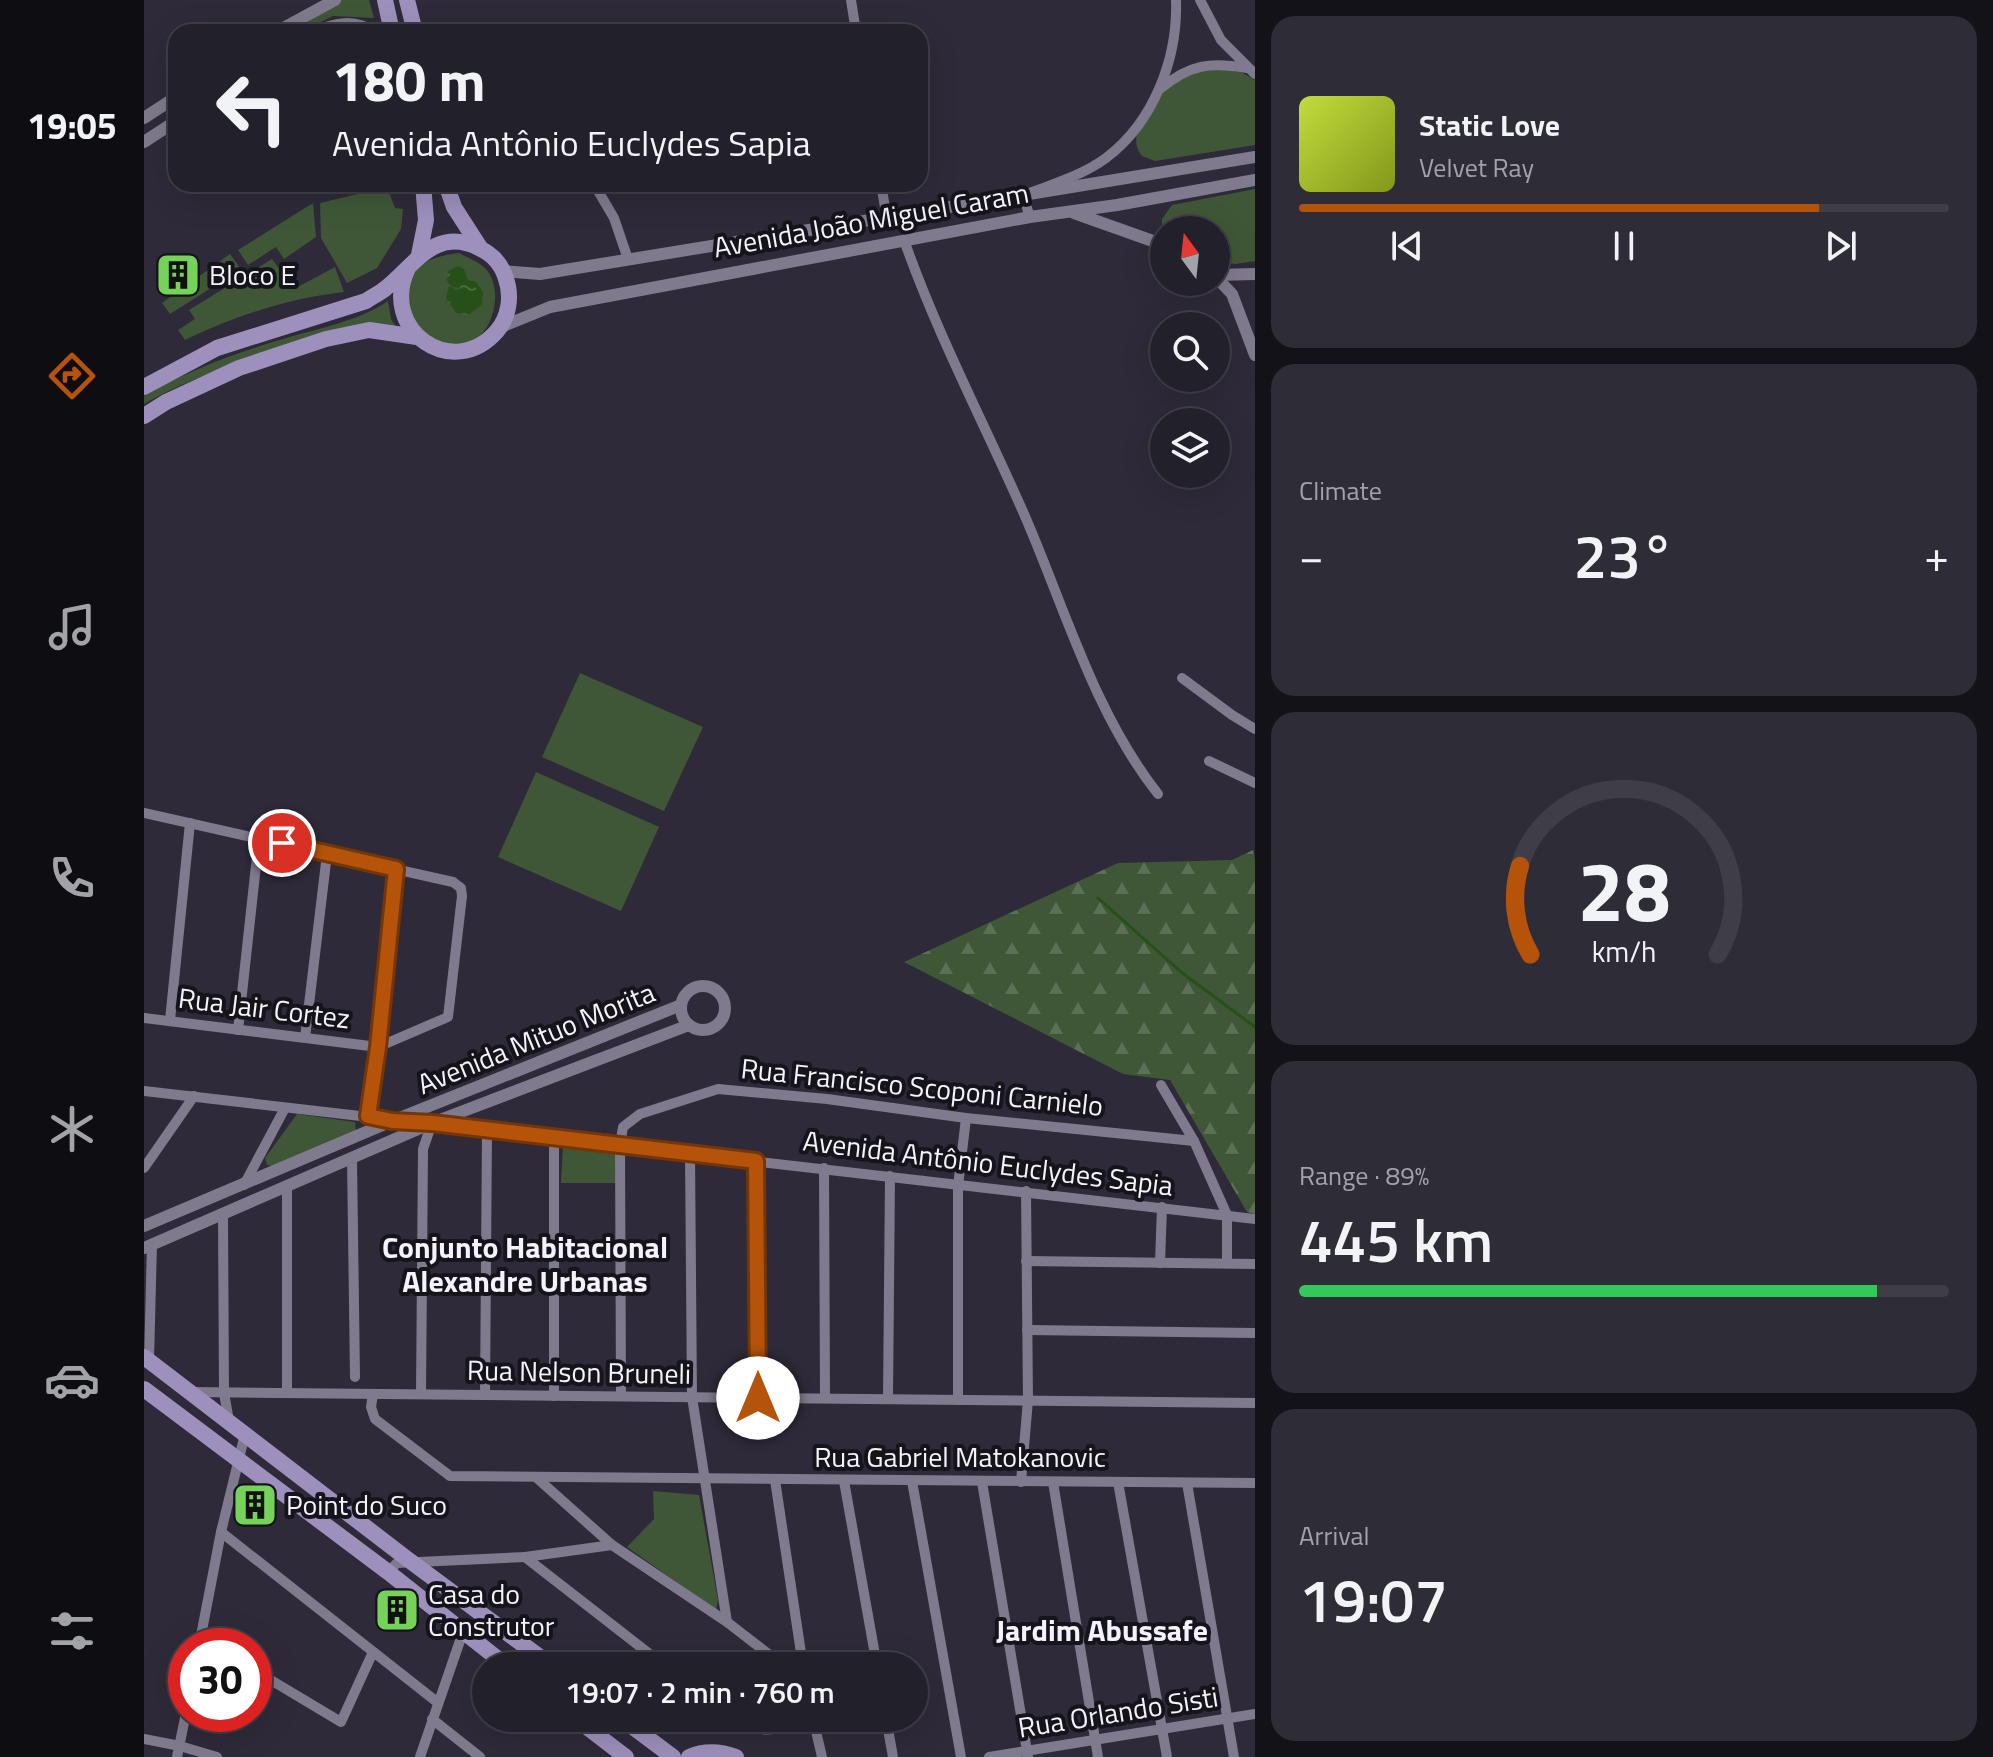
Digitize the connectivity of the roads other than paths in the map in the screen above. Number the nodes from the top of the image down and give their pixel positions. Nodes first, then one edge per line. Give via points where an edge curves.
1 (335, 0) edge
2 (385, 0) edge
3 (407, 0) edge
4 (851, 0) edge
5 (1176, 0) edge
6 (1200, 0) edge
7 (291, 24) edge
8 (390, 24) edge
9 (413, 24) edge
10 (855, 24) edge
11 (1251, 71) edge
12 (1158, 92) junction
13 (168, 102) edge
14 (144, 118) edge
15 (168, 126) edge
16 (144, 142) edge
17 (1255, 157) edge
18 (1112, 180) junction
19 (1255, 180) edge
20 (424, 192) edge
21 (449, 192) edge
22 (599, 192) edge
23 (882, 192) edge
24 (1027, 194) junction
25 (1117, 205) junction
26 (1071, 212) junction
27 (1030, 217) junction
28 (887, 219) junction
29 (904, 240) junction
30 (1150, 240) edge
31 (481, 249) junction
32 (628, 259) junction
33 (414, 262) junction
34 (503, 271) junction
35 (1255, 274) edge
36 (1230, 275) edge
37 (1230, 292) edge
38 (501, 327) junction
39 (417, 337) junction
40 (1255, 355) edge
41 (144, 387) edge
42 (144, 416) edge
43 (1182, 678) dead end
44 (1255, 729) edge
45 (1209, 761) dead end
46 (1255, 783) edge
47 (1158, 794) dead end
48 (144, 813) edge
49 (190, 823) junction
50 (259, 838) junction
51 (327, 854) junction
52 (396, 869) junction
53 (681, 1005) junction
54 (144, 1018) edge
55 (170, 1020) junction
56 (689, 1025) junction
57 (238, 1030) junction
58 (305, 1038) junction
59 (378, 1047) junction
60 (1161, 1085) dead end
61 (144, 1091) edge
62 (194, 1096) junction
63 (285, 1108) junction
64 (368, 1116) junction
65 (966, 1118) junction
66 (392, 1121) junction
67 (432, 1123) junction
68 (487, 1130) junction
69 (554, 1137) junction
70 (1194, 1141) junction
71 (620, 1145) junction
72 (690, 1153) junction
73 (352, 1159) junction
74 (756, 1161) junction
75 (144, 1168) edge
76 (824, 1168) junction
77 (890, 1176) junction
78 (244, 1185) junction
79 (958, 1186) junction
80 (287, 1187) junction
81 (1026, 1191) junction
82 (1162, 1207) junction
83 (223, 1214) junction
84 (1227, 1215) junction
85 (1255, 1219) edge
86 (144, 1226) edge
87 (148, 1246) edge
88 (1026, 1261) junction
89 (1160, 1263) junction
90 (1227, 1263) junction
91 (1255, 1264) edge
92 (1027, 1330) junction
93 (1255, 1333) edge
94 (146, 1359) edge
95 (355, 1377) dead end
96 (144, 1389) edge
97 (190, 1392) junction
98 (224, 1393) junction
99 (287, 1393) junction
100 (373, 1394) junction
101 (421, 1394) junction
102 (485, 1395) junction
103 (554, 1396) junction
104 (621, 1396) junction
105 (692, 1397) junction
106 (758, 1398) junction
107 (825, 1398) junction
108 (888, 1399) junction
109 (958, 1400) junction
110 (1028, 1400) junction
111 (1255, 1403) edge
112 (229, 1421) junction
113 (245, 1434) junction
114 (240, 1461) junction
115 (537, 1479) junction
116 (705, 1480) junction
117 (775, 1480) junction
118 (844, 1481) junction
119 (912, 1481) junction
120 (982, 1482) junction
121 (1021, 1482) junction
122 (1053, 1482) junction
123 (1118, 1482) junction
124 (1187, 1483) junction
125 (1255, 1483) edge
126 (221, 1532) junction
127 (612, 1545) junction
128 (525, 1557) junction
129 (416, 1564) junction
130 (388, 1572) junction
131 (727, 1622) junction
132 (203, 1628) edge
133 (463, 1632) junction
134 (373, 1652) junction
135 (489, 1652) edge
136 (533, 1652) edge
137 (647, 1652) edge
138 (766, 1652) edge
139 (801, 1652) edge
140 (875, 1652) edge
141 (272, 1681) edge
142 (437, 1702) junction
143 (1255, 1714) edge
144 (432, 1719) junction
145 (1228, 1719) junction
146 (1162, 1729) junction
147 (593, 1732) edge
148 (640, 1732) edge
149 (817, 1732) edge
150 (889, 1732) edge
151 (144, 1739) edge
152 (1095, 1740) junction
153 (178, 1751) edge
154 (1028, 1754) edge
155 (217, 1757) edge
156 (420, 1757) edge
157 (480, 1757) edge
158 (626, 1757) edge
159 (673, 1757) edge
160 (689, 1757) edge
161 (736, 1757) edge
162 (822, 1757) edge
163 (893, 1757) edge
164 (961, 1757) edge
165 (989, 1757) edge
166 (1098, 1757) edge
167 (1167, 1757) edge
168 (1234, 1757) edge

1 - 7 street
2 - 8 main road
3 - 9 main road
4 - 10 street
5 - 12 street via 1170,62
6 - 11 street via 1221,40
11 - 12 street via 1207,64 1174,78
12 - 24 street via 1129,137 1105,158
13 - 14 street
15 - 16 street
17 - 18 street, Avenida João Miguel Caram
18 - 24 street, Avenida João Miguel Caram
18 - 25 street
19 - 25 street, Avenida João Miguel Caram
20 - 33 main road via 426,220
21 - 31 main road
22 - 32 street
23 - 28 street
24 - 27 street
24 - 28 street, Avenida João Miguel Caram
25 - 26 street, Avenida João Miguel Caram
26 - 27 street, Avenida João Miguel Caram
26 - 30 street
27 - 29 street, Avenida João Miguel Caram
28 - 32 street, Avenida João Miguel Caram
29 - 38 street, Avenida João Miguel Caram via 550,307
29 - 47 street via 1094,683 1123,743
31 - 33 main road via 454,242 436,245
31 - 34 main road
32 - 34 street, Avenida João Miguel Caram via 540,274
33 - 39 main road via 400,303
33 - 41 main road via 366,301 217,348
34 - 38 main road via 510,293
35 - 36 street
37 - 40 street
38 - 39 main road via 490,339 461,351 437,348
39 - 42 main road via 369,330 326,339 239,368
43 - 44 street
45 - 46 street
48 - 49 street
49 - 50 street
49 - 55 street
50 - 51 street
50 - 57 street
51 - 52 street
51 - 58 street
52 - 59 street
52 - 59 street via 453,882 462,896 448,1017
53 - 56 street
53 - 56 street via 692,988 704,985 725,1000 723,1019 713,1028
53 - 66 street, Avenida Mituo Morita
54 - 55 street, Rua Jair Cortez
55 - 57 street, Rua Jair Cortez
56 - 67 street, Avenida Mituo Morita
57 - 58 street, Rua Jair Cortez
58 - 59 street, Rua Jair Cortez
59 - 64 street
60 - 70 street
61 - 62 street, Avenida Antônio Euclydes Sapia
62 - 63 street, Avenida Antônio Euclydes Sapia
62 - 75 street
63 - 64 street, Avenida Antônio Euclydes Sapia
63 - 78 street
64 - 66 street, Avenida Antônio Euclydes Sapia
65 - 70 street, Rua Francisco Scoponi Carnielo
65 - 71 street, Rua Francisco Scoponi Carnielo via 718,1089 640,1114 623,1127
65 - 79 street
66 - 67 street, Avenida Antônio Euclydes Sapia
66 - 78 street, Avenida Mituo Morita
67 - 68 street, Avenida Antônio Euclydes Sapia
67 - 73 street, Avenida Mituo Morita
67 - 101 street via 423,1149
68 - 69 street, Avenida Antônio Euclydes Sapia
68 - 102 street
69 - 71 street, Avenida Antônio Euclydes Sapia
69 - 103 street
70 - 84 street
71 - 72 street, Avenida Antônio Euclydes Sapia
71 - 104 street
72 - 74 street, Avenida Antônio Euclydes Sapia
72 - 105 street
73 - 80 street, Avenida Mituo Morita
73 - 95 street
74 - 76 street, Avenida Antônio Euclydes Sapia
74 - 106 street
76 - 77 street, Avenida Antônio Euclydes Sapia
76 - 107 street
77 - 79 street, Avenida Antônio Euclydes Sapia
77 - 108 street
78 - 86 street, Avenida Mituo Morita
79 - 81 street, Avenida Antônio Euclydes Sapia
79 - 109 street
80 - 83 street, Avenida Mituo Morita
80 - 99 street
81 - 82 street, Avenida Antônio Euclydes Sapia
81 - 88 street
82 - 84 street, Avenida Antônio Euclydes Sapia
82 - 89 street
83 - 87 street, Avenida Mituo Morita
83 - 98 street
84 - 85 street, Avenida Antônio Euclydes Sapia
84 - 90 street
87 - 94 street
88 - 89 street
88 - 92 street
89 - 90 street
90 - 91 street
92 - 93 street
92 - 110 street
94 - 97 main road
96 - 114 main road
97 - 98 street, Rua Nelson Bruneli
97 - 112 main road
98 - 99 street, Rua Nelson Bruneli
98 - 112 street
99 - 100 street, Rua Nelson Bruneli
100 - 101 street, Rua Nelson Bruneli
100 - 115 street, Rua Gabriel Matokanovic via 375,1419 450,1476
101 - 102 street, Rua Nelson Bruneli
102 - 103 street, Rua Nelson Bruneli
103 - 104 street, Rua Nelson Bruneli
104 - 105 street, Rua Nelson Bruneli
105 - 106 street, Rua Nelson Bruneli
105 - 116 street
106 - 107 street, Rua Nelson Bruneli
107 - 108 street, Rua Nelson Bruneli
108 - 109 street, Rua Nelson Bruneli
109 - 110 street, Rua Nelson Bruneli
110 - 111 street, Rua Nelson Bruneli
110 - 121 street
112 - 113 main road
113 - 114 street
113 - 129 main road
114 - 126 street
114 - 130 main road
115 - 116 street, Rua Gabriel Matokanovic
115 - 127 street
116 - 117 street, Rua Gabriel Matokanovic
116 - 131 street
117 - 118 street, Rua Gabriel Matokanovic
117 - 139 street
118 - 119 street, Rua Gabriel Matokanovic
118 - 140 street
119 - 120 street, Rua Gabriel Matokanovic
119 - 164 street
120 - 121 street, Rua Gabriel Matokanovic
120 - 154 street
121 - 122 street, Rua Gabriel Matokanovic
122 - 123 street, Rua Gabriel Matokanovic
122 - 152 street
123 - 124 street, Rua Gabriel Matokanovic
123 - 146 street
124 - 125 street, Rua Gabriel Matokanovic
124 - 145 street
126 - 132 street
126 - 134 street
127 - 128 street
127 - 131 street
128 - 129 street
128 - 137 street
129 - 130 street via 397,1563
129 - 136 main road
130 - 133 main road
131 - 138 street
133 - 135 main road
133 - 142 street
134 - 141 street via 341,1722
134 - 142 street
142 - 144 street
143 - 145 street, Rua Orlando Sisti
144 - 156 street
144 - 157 street
145 - 146 street, Rua Orlando Sisti
145 - 168 street
146 - 152 street, Rua Orlando Sisti
146 - 167 street
147 - 158 main road
148 - 159 main road
149 - 162 street
150 - 163 street
151 - 153 street
152 - 154 street, Rua Orlando Sisti
152 - 166 street
153 - 155 street
154 - 165 street, Rua Orlando Sisti
160 - 161 main road via 707,1751

